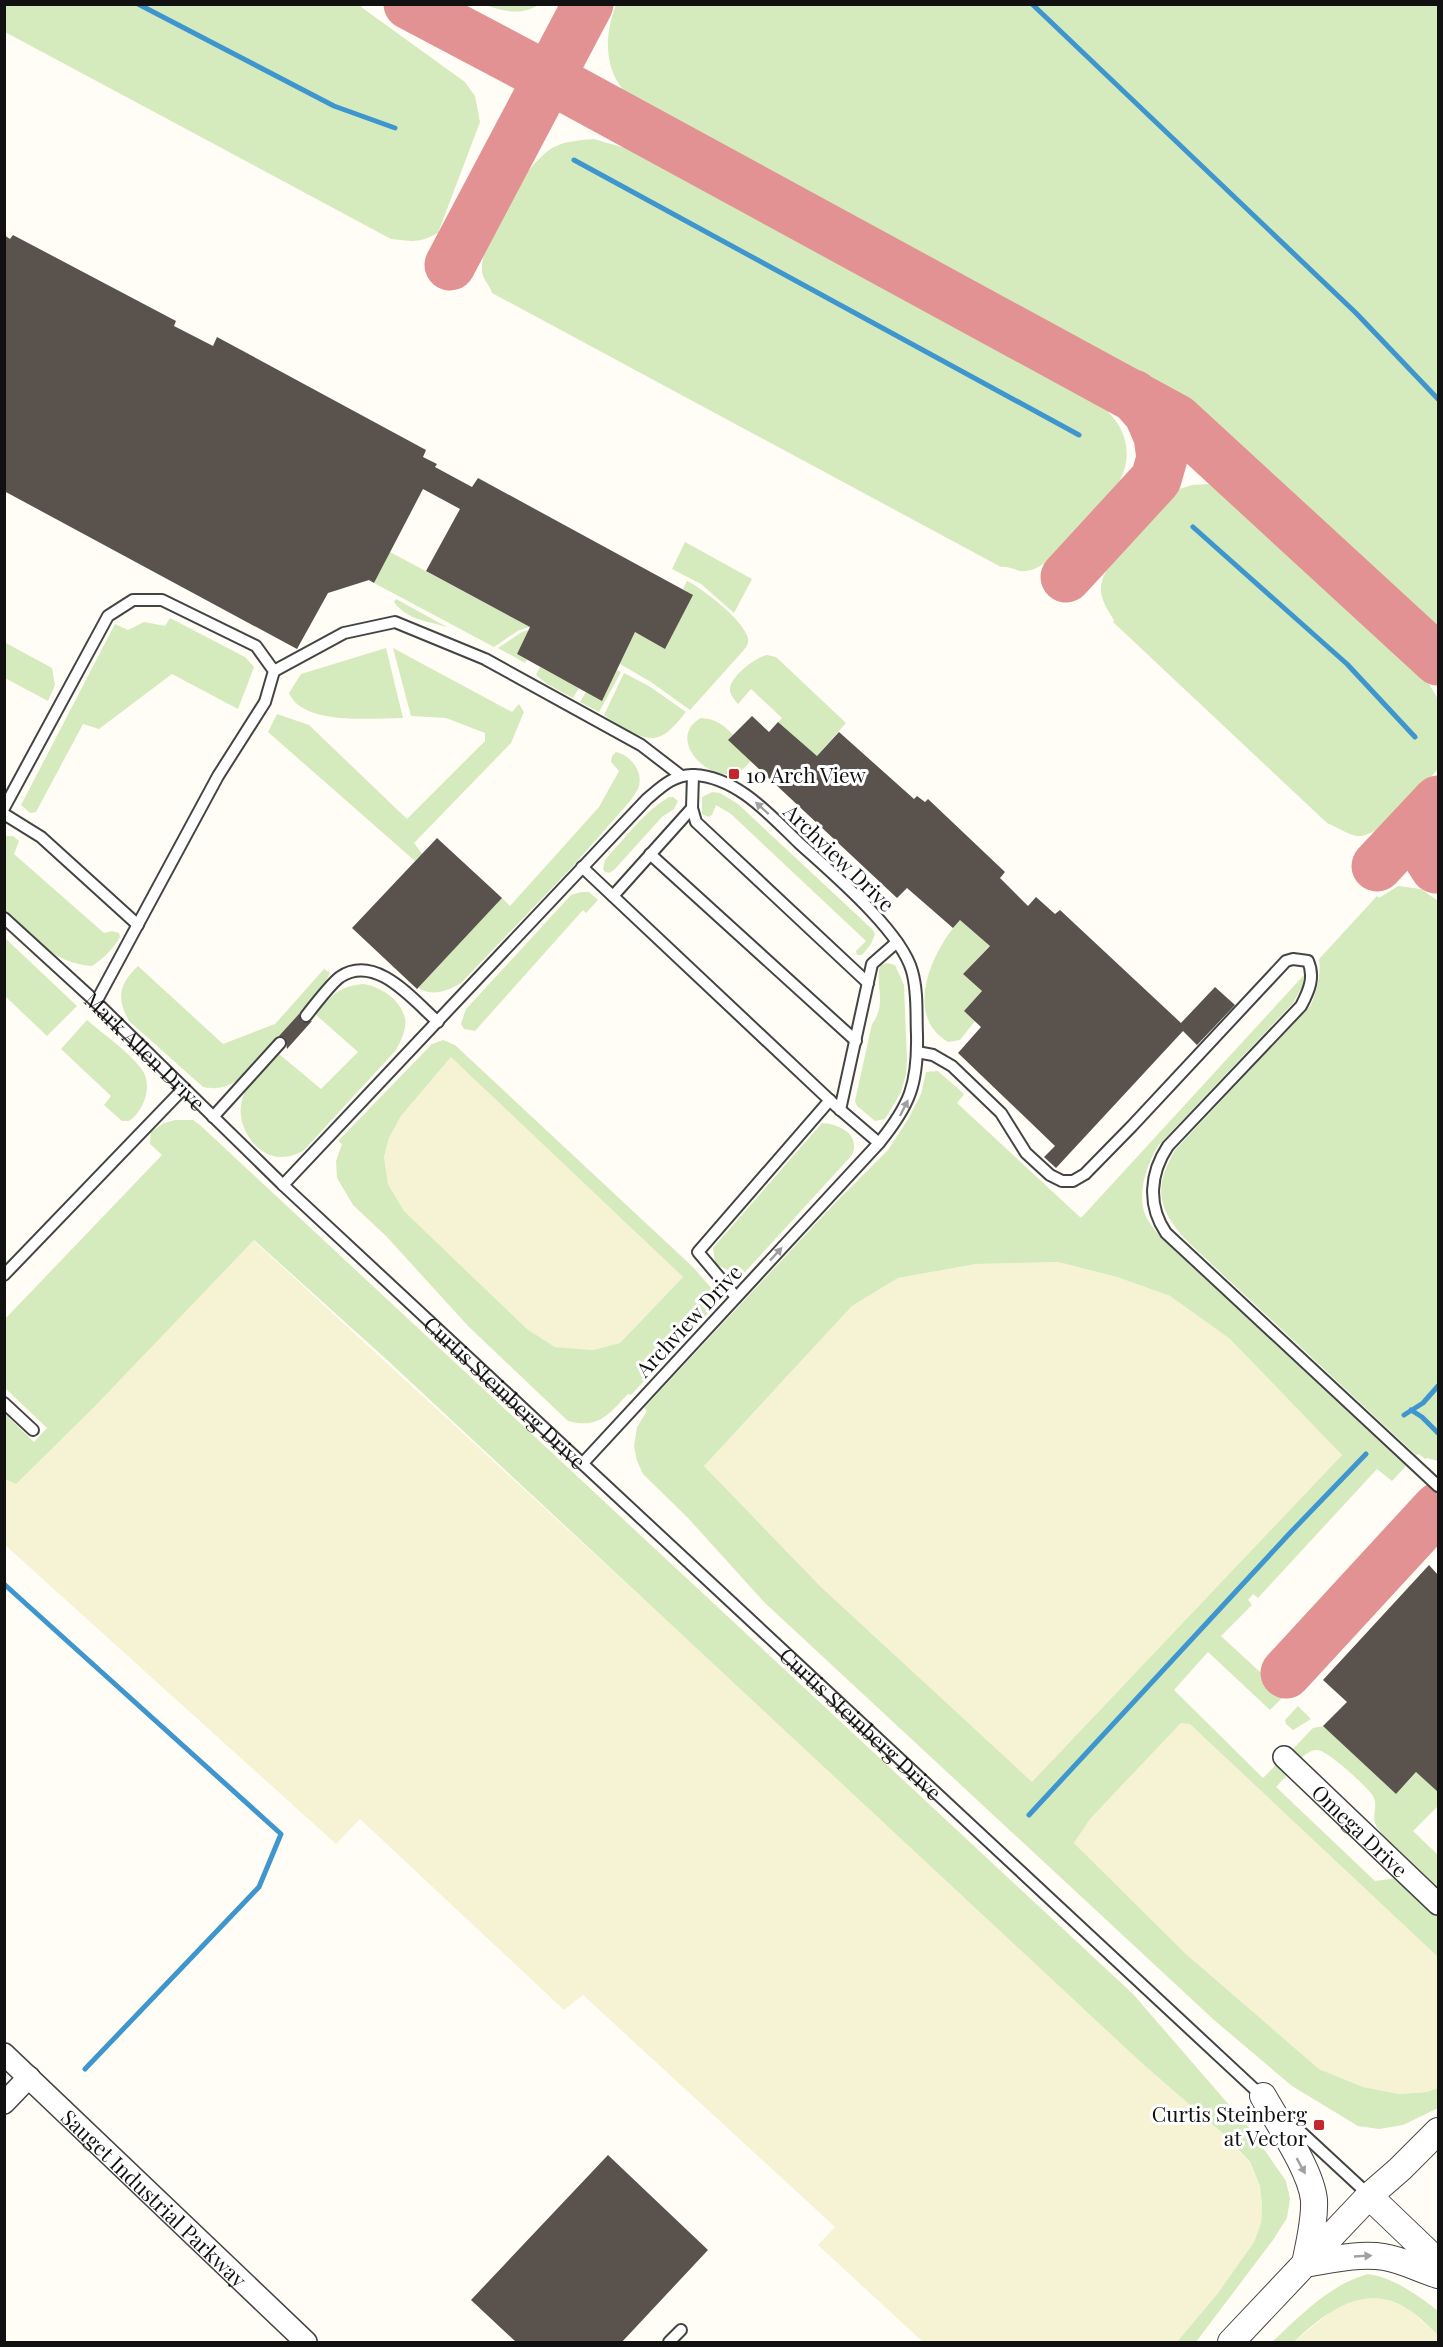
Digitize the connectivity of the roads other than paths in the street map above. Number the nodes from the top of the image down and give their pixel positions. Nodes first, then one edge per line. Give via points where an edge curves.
1 (274, 671) junction
2 (693, 775) junction
3 (680, 776) junction
4 (4, 808) edge
5 (692, 808) junction
6 (4, 814) edge
7 (650, 854) junction
8 (582, 867) junction
9 (613, 896) junction
10 (4, 918) edge
11 (138, 924) junction
12 (897, 942) junction
13 (868, 983) junction
14 (96, 1002) junction
15 (306, 1016) dead end
16 (438, 1022) junction
17 (856, 1041) junction
18 (280, 1043) dead end
19 (917, 1052) junction
20 (184, 1088) junction
21 (830, 1100) junction
22 (840, 1110) junction
23 (213, 1117) junction
24 (879, 1143) junction
25 (283, 1185) junction
26 (4, 1275) edge
27 (736, 1297) junction
28 (4, 1403) edge
29 (33, 1430) dead end
30 (583, 1463) junction
31 (1438, 1486) edge
32 (1284, 1757) dead end
33 (1438, 1904) edge
34 (4, 2054) edge
35 (29, 2077) junction
36 (1263, 2096) junction
37 (4, 2103) edge
38 (1438, 2131) edge
39 (1369, 2196) junction
40 (1438, 2262) edge
41 (1305, 2264) junction
42 (1438, 2275) edge
43 (681, 2330) dead end
44 (306, 2343) edge
45 (669, 2343) edge
46 (1231, 2343) edge

1 - 3 lane via 344,633 395,622 485,659 641,745
1 - 4 lane via 256,646 162,600 133,600 108,616
1 - 11 lane via 265,702 218,776
2 - 3 lane, Archview Drive
2 - 5 lane
12 -> 2 lane, Archview Drive via 850,890 756,803 731,786
3 - 8 lane, Archview Drive via 647,799
5 - 7 lane
5 - 13 lane via 696,822
6 - 11 lane via 41,837
7 - 9 lane
7 - 17 lane
8 - 9 lane
8 - 16 lane, Archview Drive
9 - 21 lane
10 - 14 lane, Mark Allen Drive
11 - 14 lane
12 - 13 lane via 872,964
12 - 19 lane, Archview Drive via 912,970 916,990
13 - 17 lane
14 - 20 lane, Mark Allen Drive
15 - 16 lane via 338,978 355,970 374,972 392,981
16 - 25 lane, Archview Drive
17 - 22 lane
18 - 23 lane
24 -> 19 lane, Archview Drive via 910,1096
19 - 31 lane via 933,1055 952,1066 1001,1113 1026,1153 1050,1175 1073,1181 1085,1174 1132,1126 1286,961 1308,961 1311,980 1301,1005 1159,1159 1153,1187 1155,1212 1166,1233
20 - 23 lane, Mark Allen Drive
20 - 26 lane
21 - 22 lane
21 - 27 lane via 698,1252
22 - 24 lane
23 - 25 lane, Mark Allen Drive
27 -> 24 lane, Archview Drive
25 - 30 lane, Curtis Steinberg Drive
27 - 30 lane, Archview Drive
28 - 29 lane
30 - 36 lane, Curtis Steinberg Drive
32 - 33 street, Omega Drive
34 - 35 street, Sauget Industrial Parkway
35 - 37 street
35 - 44 street, Sauget Industrial Parkway
36 - 39 lane, Curtis Steinberg Drive
36 -> 41 street via 1308,2177 1314,2199
38 - 39 street
39 - 40 street, Curtis Steinberg Drive
39 - 41 street
41 -> 42 street via 1372,2256
41 - 46 street
43 - 45 lane

